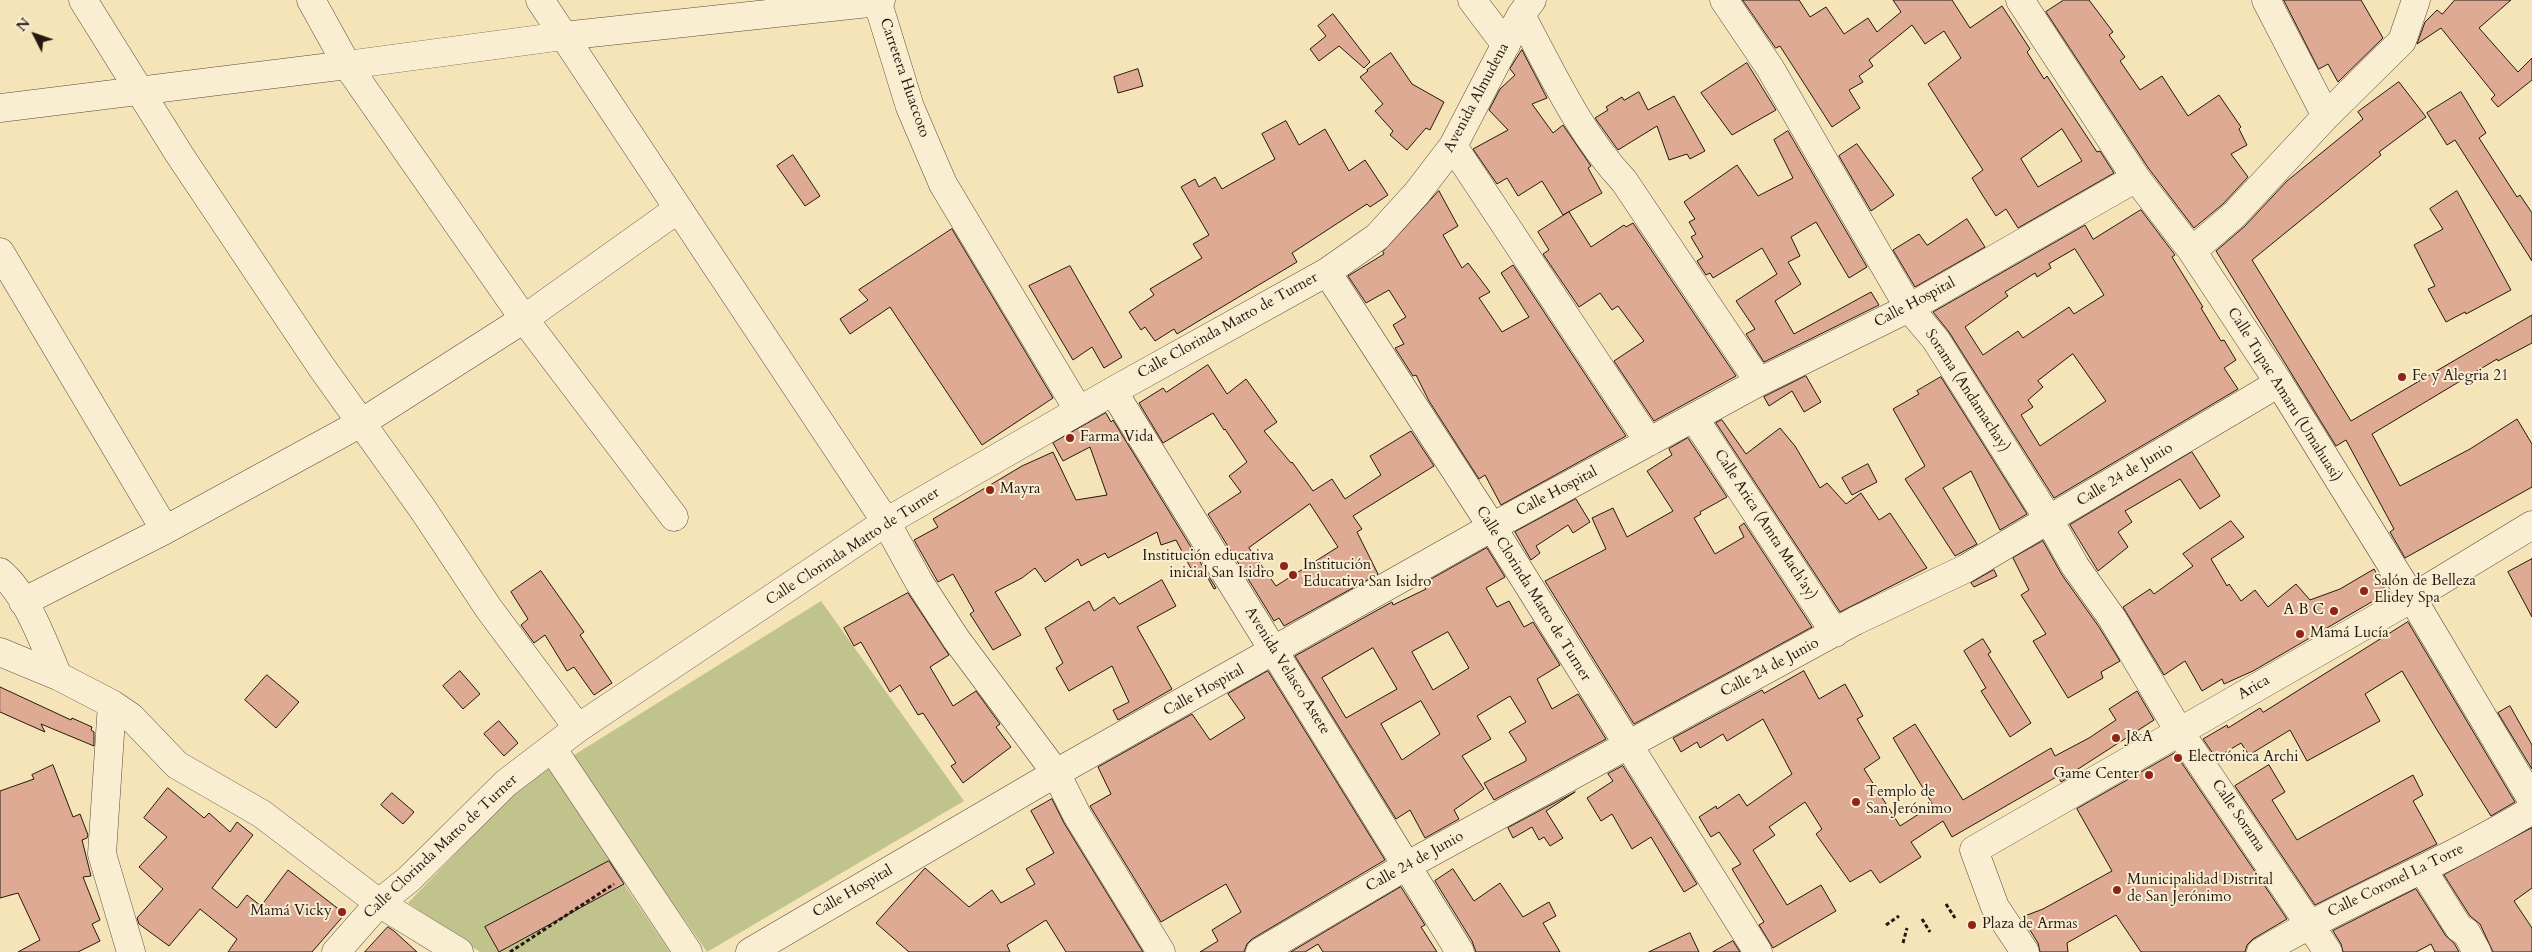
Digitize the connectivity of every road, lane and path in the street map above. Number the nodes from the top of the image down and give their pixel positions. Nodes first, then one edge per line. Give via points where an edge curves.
1 (83, 0) edge
2 (311, 0) edge
3 (540, 0) edge
4 (1472, 0) edge
5 (1724, 0) edge
6 (2020, 0) edge
7 (2266, 0) edge
8 (2416, 0) edge
9 (879, 1) edge
10 (1527, 8) edge
11 (563, 36) junction
12 (1506, 44) junction
13 (347, 65) junction
14 (139, 89) junction
15 (0, 108) edge
16 (2326, 116) junction
17 (1453, 146) junction
18 (2136, 178) junction
19 (678, 209) junction
20 (2192, 251) junction
21 (0, 252) edge
22 (1327, 272) junction
23 (1909, 308) junction
24 (524, 319) junction
25 (1758, 382) junction
26 (2279, 383) junction
27 (1113, 391) junction
28 (1079, 411) junction
29 (1694, 418) junction
30 (361, 423) junction
31 (1649, 442) junction
32 (674, 517) dead end
33 (2049, 520) junction
34 (886, 522) junction
35 (2532, 525) edge
36 (1492, 527) junction
37 (165, 530) junction
38 (0, 572) edge
39 (2412, 598) junction
40 (23, 602) junction
41 (1835, 633) junction
42 (1275, 651) junction
43 (0, 652) edge
44 (58, 676) junction
45 (112, 704) junction
46 (578, 728) junction
47 (2180, 731) junction
48 (1628, 745) junction
49 (552, 748) junction
50 (1056, 773) junction
51 (2532, 800) edge
52 (2532, 810) edge
53 (1408, 865) junction
54 (2422, 869) junction
55 (634, 870) junction
56 (379, 903) junction
57 (1946, 904) dead end
58 (1899, 916) dead end
59 (1955, 918) dead end
60 (1922, 920) dead end
61 (2310, 923) junction
62 (1886, 925) dead end
63 (1907, 928) dead end
64 (1930, 932) dead end
65 (1903, 943) dead end
66 (131, 952) edge
67 (336, 952) edge
68 (459, 952) edge
69 (510, 952) edge
70 (688, 952) edge
71 (750, 952) edge
72 (1161, 952) edge
73 (1260, 952) edge
74 (1460, 952) edge
75 (1758, 952) edge
76 (2025, 952) edge
77 (2261, 952) edge
78 (2328, 952) edge
79 (2477, 952) edge

1 - 14 street
2 - 13 street
3 - 11 street
4 - 12 street
5 - 23 street, Sorama (Andamachay) via 1770,68
6 - 18 street, Calle Tupac Amaru (Umahuasi)
7 - 16 street
8 - 16 street via 2402,41
9 - 11 street
9 - 28 street, Carretera Huaccoto via 910,107 943,184
10 - 12 street, Avenida Almudena
10 - 25 street via 1580,124 1605,161 1624,181
11 - 13 street
11 - 19 street
12 - 17 street, Avenida Almudena
13 - 14 street
13 - 24 street
14 - 15 street
14 - 30 street via 179,154
16 - 20 street via 2234,215
17 - 22 street, Avenida Almudena via 1377,237
17 - 31 street
18 - 20 street, Calle Tupac Amaru (Umahuasi)
18 - 23 street, Calle Hospital
19 - 24 street
19 - 34 street
20 - 26 street, Calle Tupac Amaru (Umahuasi)
21 - 37 street
22 - 27 street, Calle Clorinda Matto de Turner
22 - 36 street, Calle Clorinda Matto de Turner
23 - 25 street, Calle Hospital
23 - 33 street, Sorama (Andamachay) via 1936,340
24 - 30 street
24 - 32 street
25 - 29 street, Calle Hospital
26 - 33 street, Calle 24 de Junio
26 - 39 street, Calle Tupac Amaru (Umahuasi)
27 - 28 street, Calle Clorinda Matto de Turner
27 - 42 street, Avenida Velasco Astete
28 - 34 street, Calle Clorinda Matto de Turner
29 - 31 street, Calle Hospital
29 - 41 street, Calle Arica (Amta Mach'ay)
30 - 37 street
30 - 46 street via 489,610
31 - 36 street, Calle Hospital
33 - 41 street, Calle 24 de Junio via 1965,569
33 - 47 street, Sorama (Andamachay)
34 - 46 street, Calle Clorinda Matto de Turner
34 - 50 street via 956,639
35 - 39 street, Arica
36 - 42 street, Calle Hospital
36 - 48 street, Calle Clorinda Matto de Turner
37 - 40 street
38 - 40 street
39 - 47 street, Arica
39 - 51 street, Calle Tupac Amaru (Umahuasi)
40 - 44 street
41 - 48 street, Calle 24 de Junio
42 - 50 street, Calle Hospital
42 - 53 street, Avenida Velasco Astete
43 - 44 street
44 - 45 street
45 - 56 street via 131,717 177,765 262,814
45 - 66 street via 102,854
46 - 49 street, Calle Clorinda Matto de Turner
47 - 61 street, Calle Sorama
47 - 76 street, Arica via 1974,850 1995,906
48 - 53 street, Calle 24 de Junio
48 - 75 street, Calle Clorinda Matto de Turner
49 - 55 street
49 - 56 street, Calle Clorinda Matto de Turner via 506,783 409,879
50 - 71 street, Calle Hospital
50 - 72 street via 1077,815
52 - 54 street, Calle Coronel La Torre
53 - 73 street, Calle 24 de Junio
53 - 74 street, Avenida Velasco Astete
54 - 61 street, Calle Coronel La Torre
54 - 79 street
55 - 69 path
55 - 70 street
56 - 67 street, Calle Clorinda Matto de Turner
56 - 68 street
57 - 59 path
58 - 62 path
60 - 64 path
61 - 77 street, Calle Coronel La Torre
61 - 78 street, Calle Sorama
63 - 65 path

